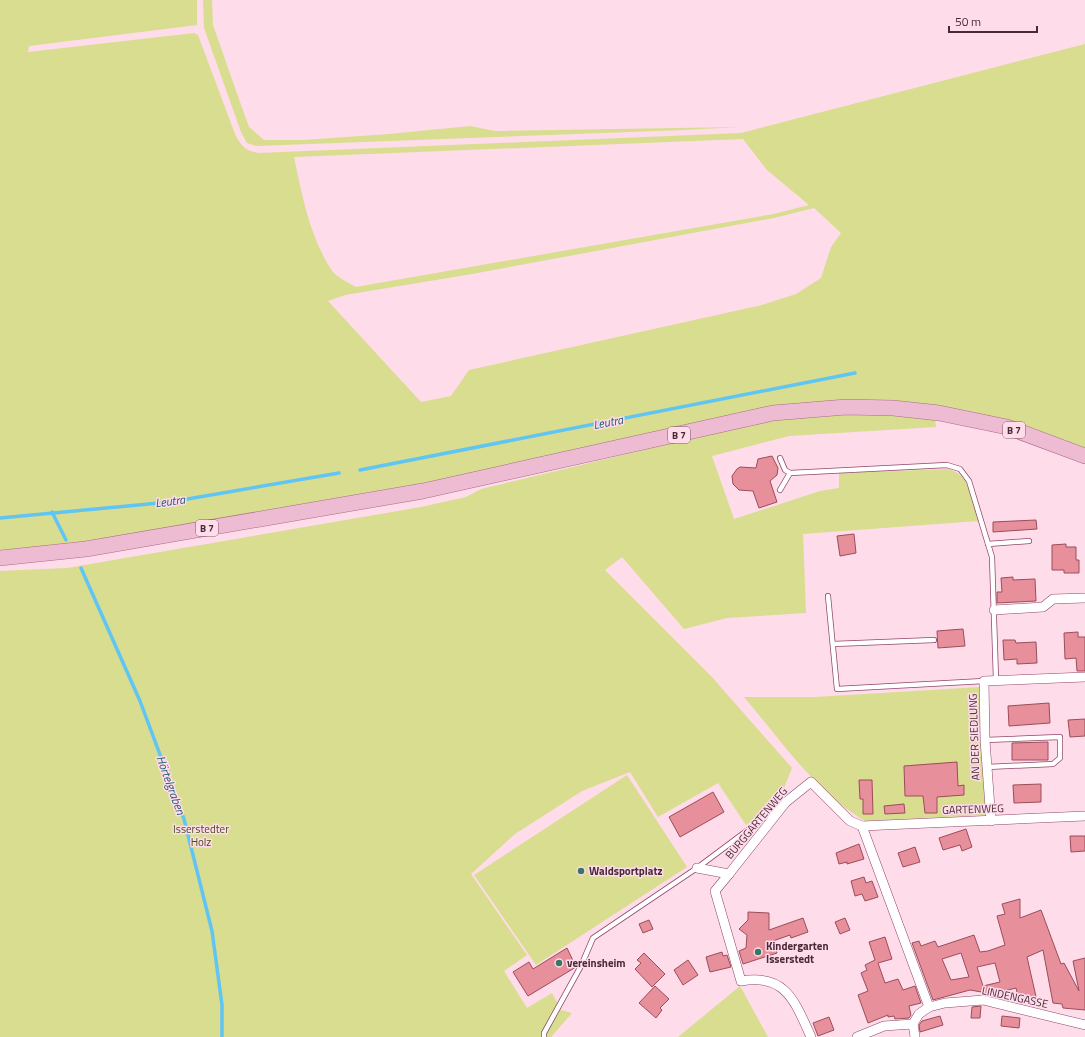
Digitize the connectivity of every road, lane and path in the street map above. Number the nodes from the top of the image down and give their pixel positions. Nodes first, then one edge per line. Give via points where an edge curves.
1 (1085, 456) edge
2 (780, 458) dead end
3 (790, 473) junction
4 (780, 490) dead end
5 (1029, 541) dead end
6 (988, 544) junction
7 (0, 558) edge
8 (828, 596) dead end
9 (1085, 598) edge
10 (994, 610) junction
11 (934, 640) dead end
12 (833, 644) junction
13 (1085, 677) edge
14 (996, 680) junction
15 (984, 681) junction
16 (985, 740) junction
17 (987, 767) junction
18 (786, 802) junction
19 (1085, 816) edge
20 (991, 821) junction
21 (862, 826) junction
22 (697, 868) junction
23 (729, 874) junction
24 (929, 1008) junction
25 (913, 1024) junction
26 (1085, 1025) edge
27 (544, 1037) edge
28 (811, 1037) edge
29 (857, 1037) edge
30 (915, 1037) edge

1 - 7 main road, B 7 via 1007,427 939,413 893,408 846,407 773,413 423,491 86,549
2 - 3 lane via 785,470
3 - 4 lane
3 - 6 lane via 947,465 960,469 969,481
5 - 6 lane
6 - 10 lane via 992,557
8 - 12 lane
9 - 10 street via 1053,599 1043,607
10 - 14 lane
11 - 12 lane
12 - 15 lane via 837,689
13 - 14 street, AN DER SIEDLUNG
14 - 15 street, AN DER SIEDLUNG
15 - 16 street, AN DER SIEDLUNG
16 - 17 street, AN DER SIEDLUNG
16 - 17 lane via 1060,737 1060,758 1053,764
17 - 20 street, AN DER SIEDLUNG
18 - 21 street, BURGGARTENWEG via 811,782 850,821
18 - 22 lane
18 - 23 street, BURGGARTENWEG
19 - 20 street, GARTENWEG
20 - 21 street, GARTENWEG
21 - 24 street
22 - 23 street
22 - 27 lane via 593,938
23 - 28 street, BURGGARTENWEG via 715,891 741,981 769,980 783,987 795,1002
24 - 25 street, LINDENGASSE via 919,1014
24 - 26 street, LINDENGASSE via 944,1003 983,1000
25 - 29 street via 884,1026
25 - 30 street

